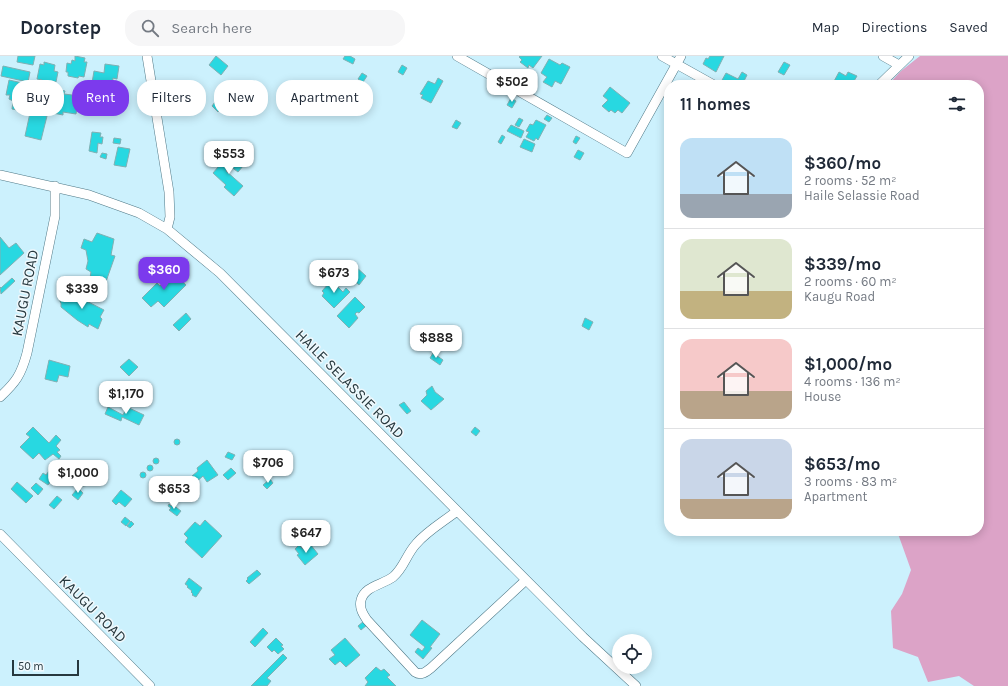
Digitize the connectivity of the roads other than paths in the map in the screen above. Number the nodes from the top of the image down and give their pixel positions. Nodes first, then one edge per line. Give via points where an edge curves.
1 (147, 56) edge
2 (457, 56) edge
3 (662, 56) edge
4 (883, 56) edge
5 (909, 56) edge
6 (679, 60) edge
7 (899, 65) junction
8 (668, 80) edge
9 (707, 80) edge
10 (884, 80) edge
11 (664, 87) edge
12 (0, 175) edge
13 (55, 186) junction
14 (167, 228) junction
15 (0, 397) edge
16 (457, 511) junction
17 (0, 534) edge
18 (526, 580) junction
19 (150, 686) edge
20 (636, 686) edge

1 - 14 street via 169,192 170,217
2 - 11 street via 627,153
3 - 6 street
4 - 7 street
5 - 7 street
6 - 8 street
6 - 9 street
7 - 10 street
12 - 13 street, HAILE SELASSIE ROAD
13 - 14 street, HAILE SELASSIE ROAD via 115,203
13 - 15 street, KAUGU ROAD via 55,216 23,369 16,381
14 - 16 street, HAILE SELASSIE ROAD via 220,273
16 - 18 street, HAILE SELASSIE ROAD
16 - 18 street via 416,544 400,571 390,579 373,586 361,601 361,610 367,620 415,672 422,674 431,668
17 - 19 street, KAUGU ROAD
18 - 20 street, HAILE SELASSIE ROAD

